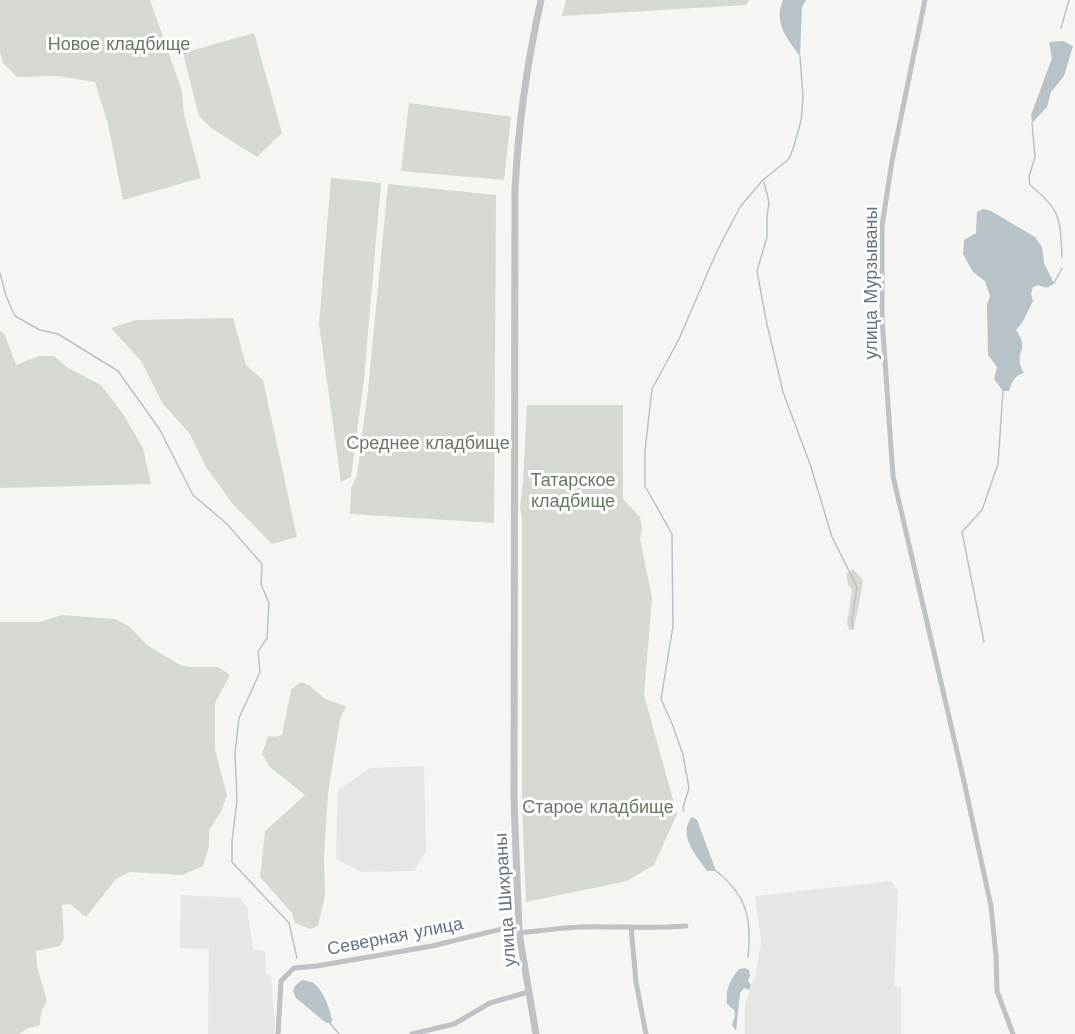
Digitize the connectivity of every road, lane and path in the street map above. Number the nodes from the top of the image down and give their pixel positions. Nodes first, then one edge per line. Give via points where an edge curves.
1 (541, 0) edge
2 (926, 0) edge
3 (686, 926) dead end
4 (631, 927) junction
5 (519, 929) junction
6 (528, 992) junction
7 (278, 1034) edge
8 (412, 1034) edge
9 (536, 1034) edge
10 (646, 1034) edge
11 (1013, 1034) edge

1 - 5 street, улица Шихраны via 525,83 515,191 514,799
2 - 11 street, улица Мурзываны via 882,226 882,318 893,476 991,906 997,991
3 - 4 street, Северная улица
4 - 5 street, Северная улица
4 - 10 street
5 - 6 street, улица Шихраны
5 - 7 street, Северная улица via 294,968 281,981
6 - 8 street via 490,1003 454,1024
6 - 9 street, улица Шихраны

